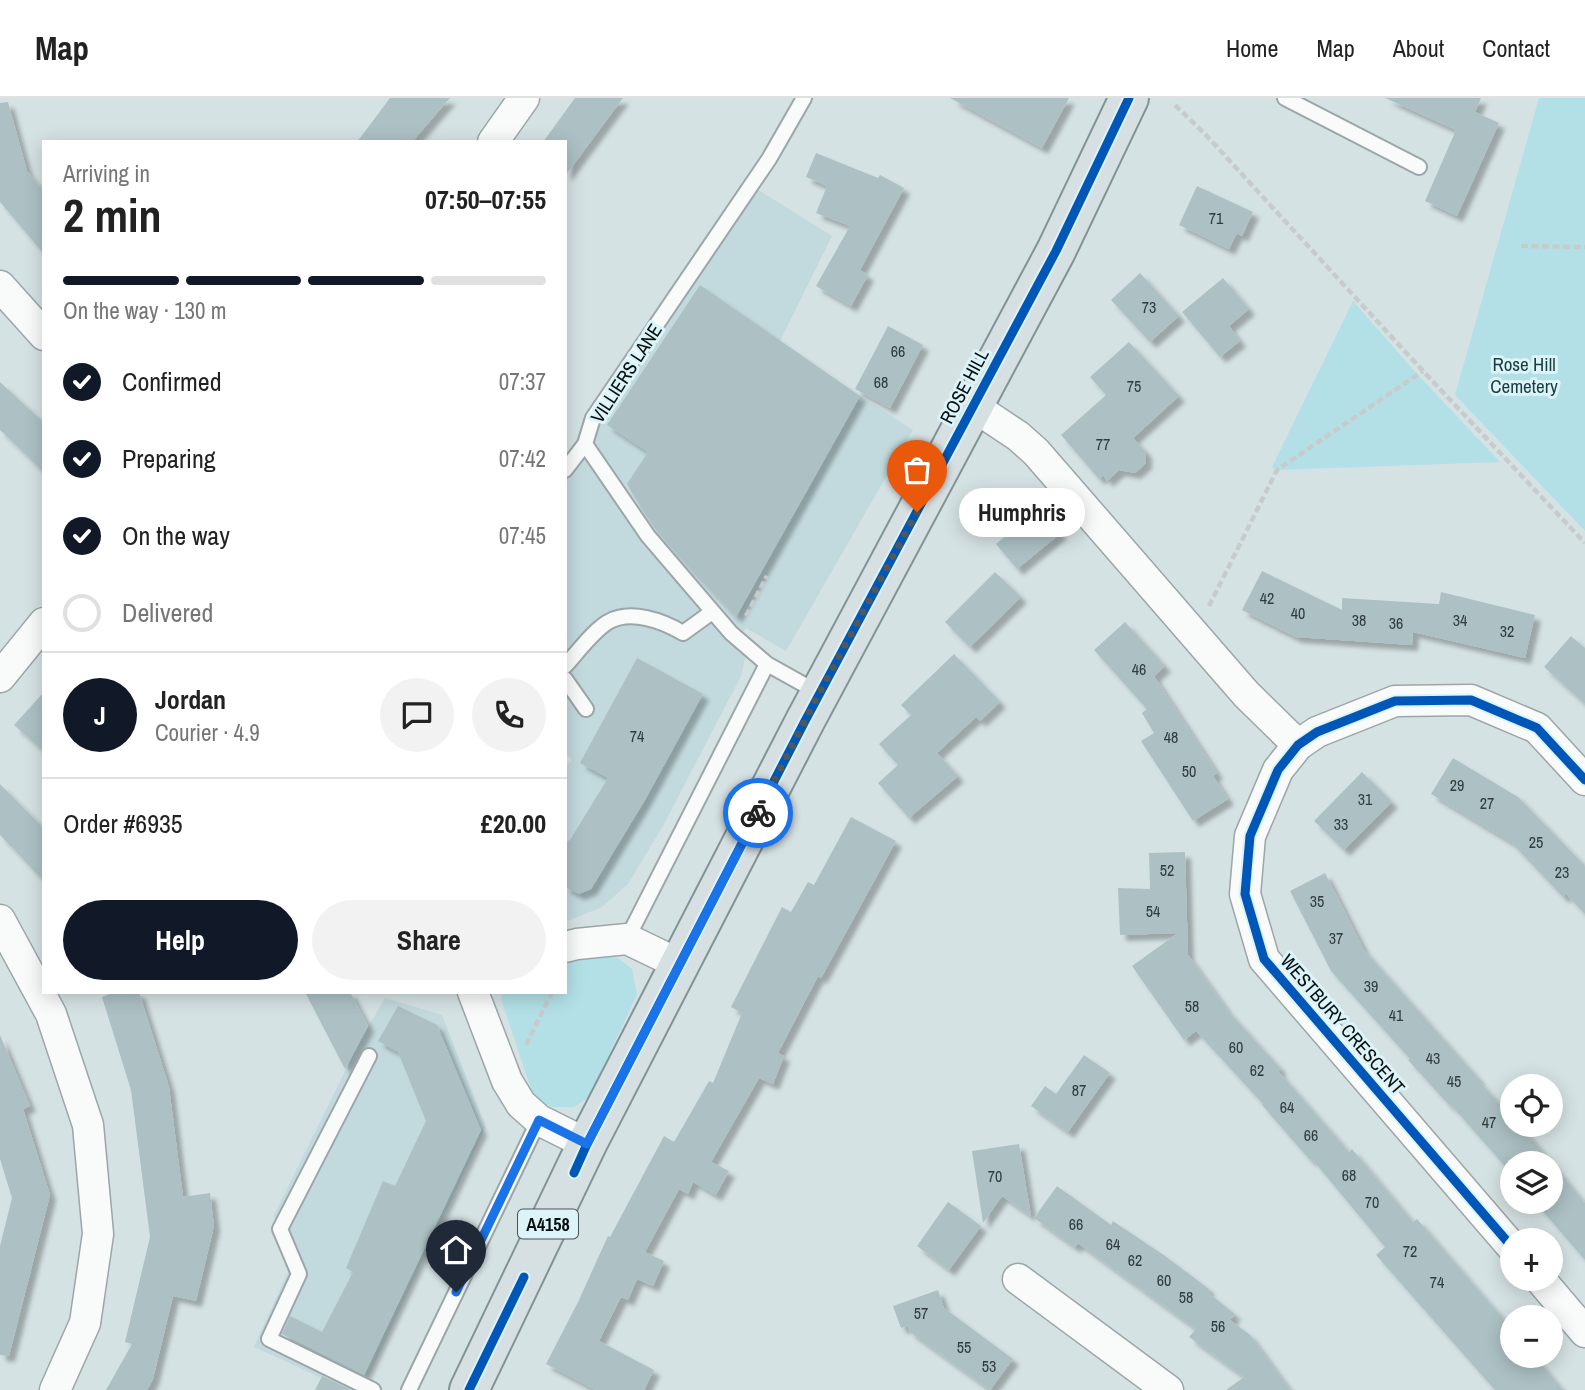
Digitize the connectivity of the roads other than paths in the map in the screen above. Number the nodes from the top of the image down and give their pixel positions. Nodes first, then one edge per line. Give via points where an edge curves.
1 (524, 98) edge
2 (804, 98) edge
3 (1129, 98) edge
4 (1285, 98) edge
5 (494, 140) edge
6 (1419, 167) dead end
7 (0, 286) edge
8 (42, 333) edge
9 (973, 406) junction
10 (585, 444) junction
11 (567, 467) edge
12 (712, 612) junction
13 (42, 624) edge
14 (567, 664) edge
15 (767, 664) junction
16 (0, 677) edge
17 (567, 682) edge
18 (819, 694) junction
19 (586, 709) dead end
20 (1298, 745) junction
21 (1585, 780) edge
22 (0, 920) edge
23 (627, 939) junction
24 (567, 946) edge
25 (680, 964) junction
26 (474, 994) edge
27 (369, 1056) dead end
28 (539, 1120) junction
29 (587, 1144) junction
30 (1500, 1233) edge
31 (1018, 1279) dead end
32 (1550, 1291) edge
33 (1585, 1332) edge
34 (55, 1390) edge
35 (373, 1390) edge
36 (409, 1390) edge
37 (469, 1390) edge
38 (1168, 1390) edge

1 - 5 street
2 - 10 lane, VILLIERS LANE via 769,159 593,418
3 - 9 main road, ROSE HILL / A4158 via 1056,251
4 - 6 lane
7 - 8 street
9 - 18 main road, ROSE HILL / A4158
9 - 20 street via 1036,452 1247,694
10 - 11 lane
10 - 12 lane, VILLIERS LANE via 648,536
12 - 14 lane via 683,633 649,618 609,621
12 - 15 lane, VILLIERS LANE
13 - 16 street
15 - 18 lane, VILLIERS LANE
15 - 23 lane
17 - 19 lane
18 - 25 main road, ROSE HILL / A4158
20 - 21 street, WESTBURY CRESCENT via 1317,732 1395,701 1471,700 1537,728
20 - 30 street, WESTBURY CRESCENT via 1278,770 1250,835 1245,894 1264,959
22 - 34 street via 51,1014 88,1125 98,1234 85,1323
23 - 24 street
23 - 25 street
25 - 29 main road, ROSE HILL / A4158
26 - 28 street via 507,1081 521,1104
27 - 35 lane via 280,1229 299,1274 269,1339
28 - 29 street
28 - 36 lane
29 - 37 main road, ROSE HILL / A4158
31 - 38 street
32 - 33 street

